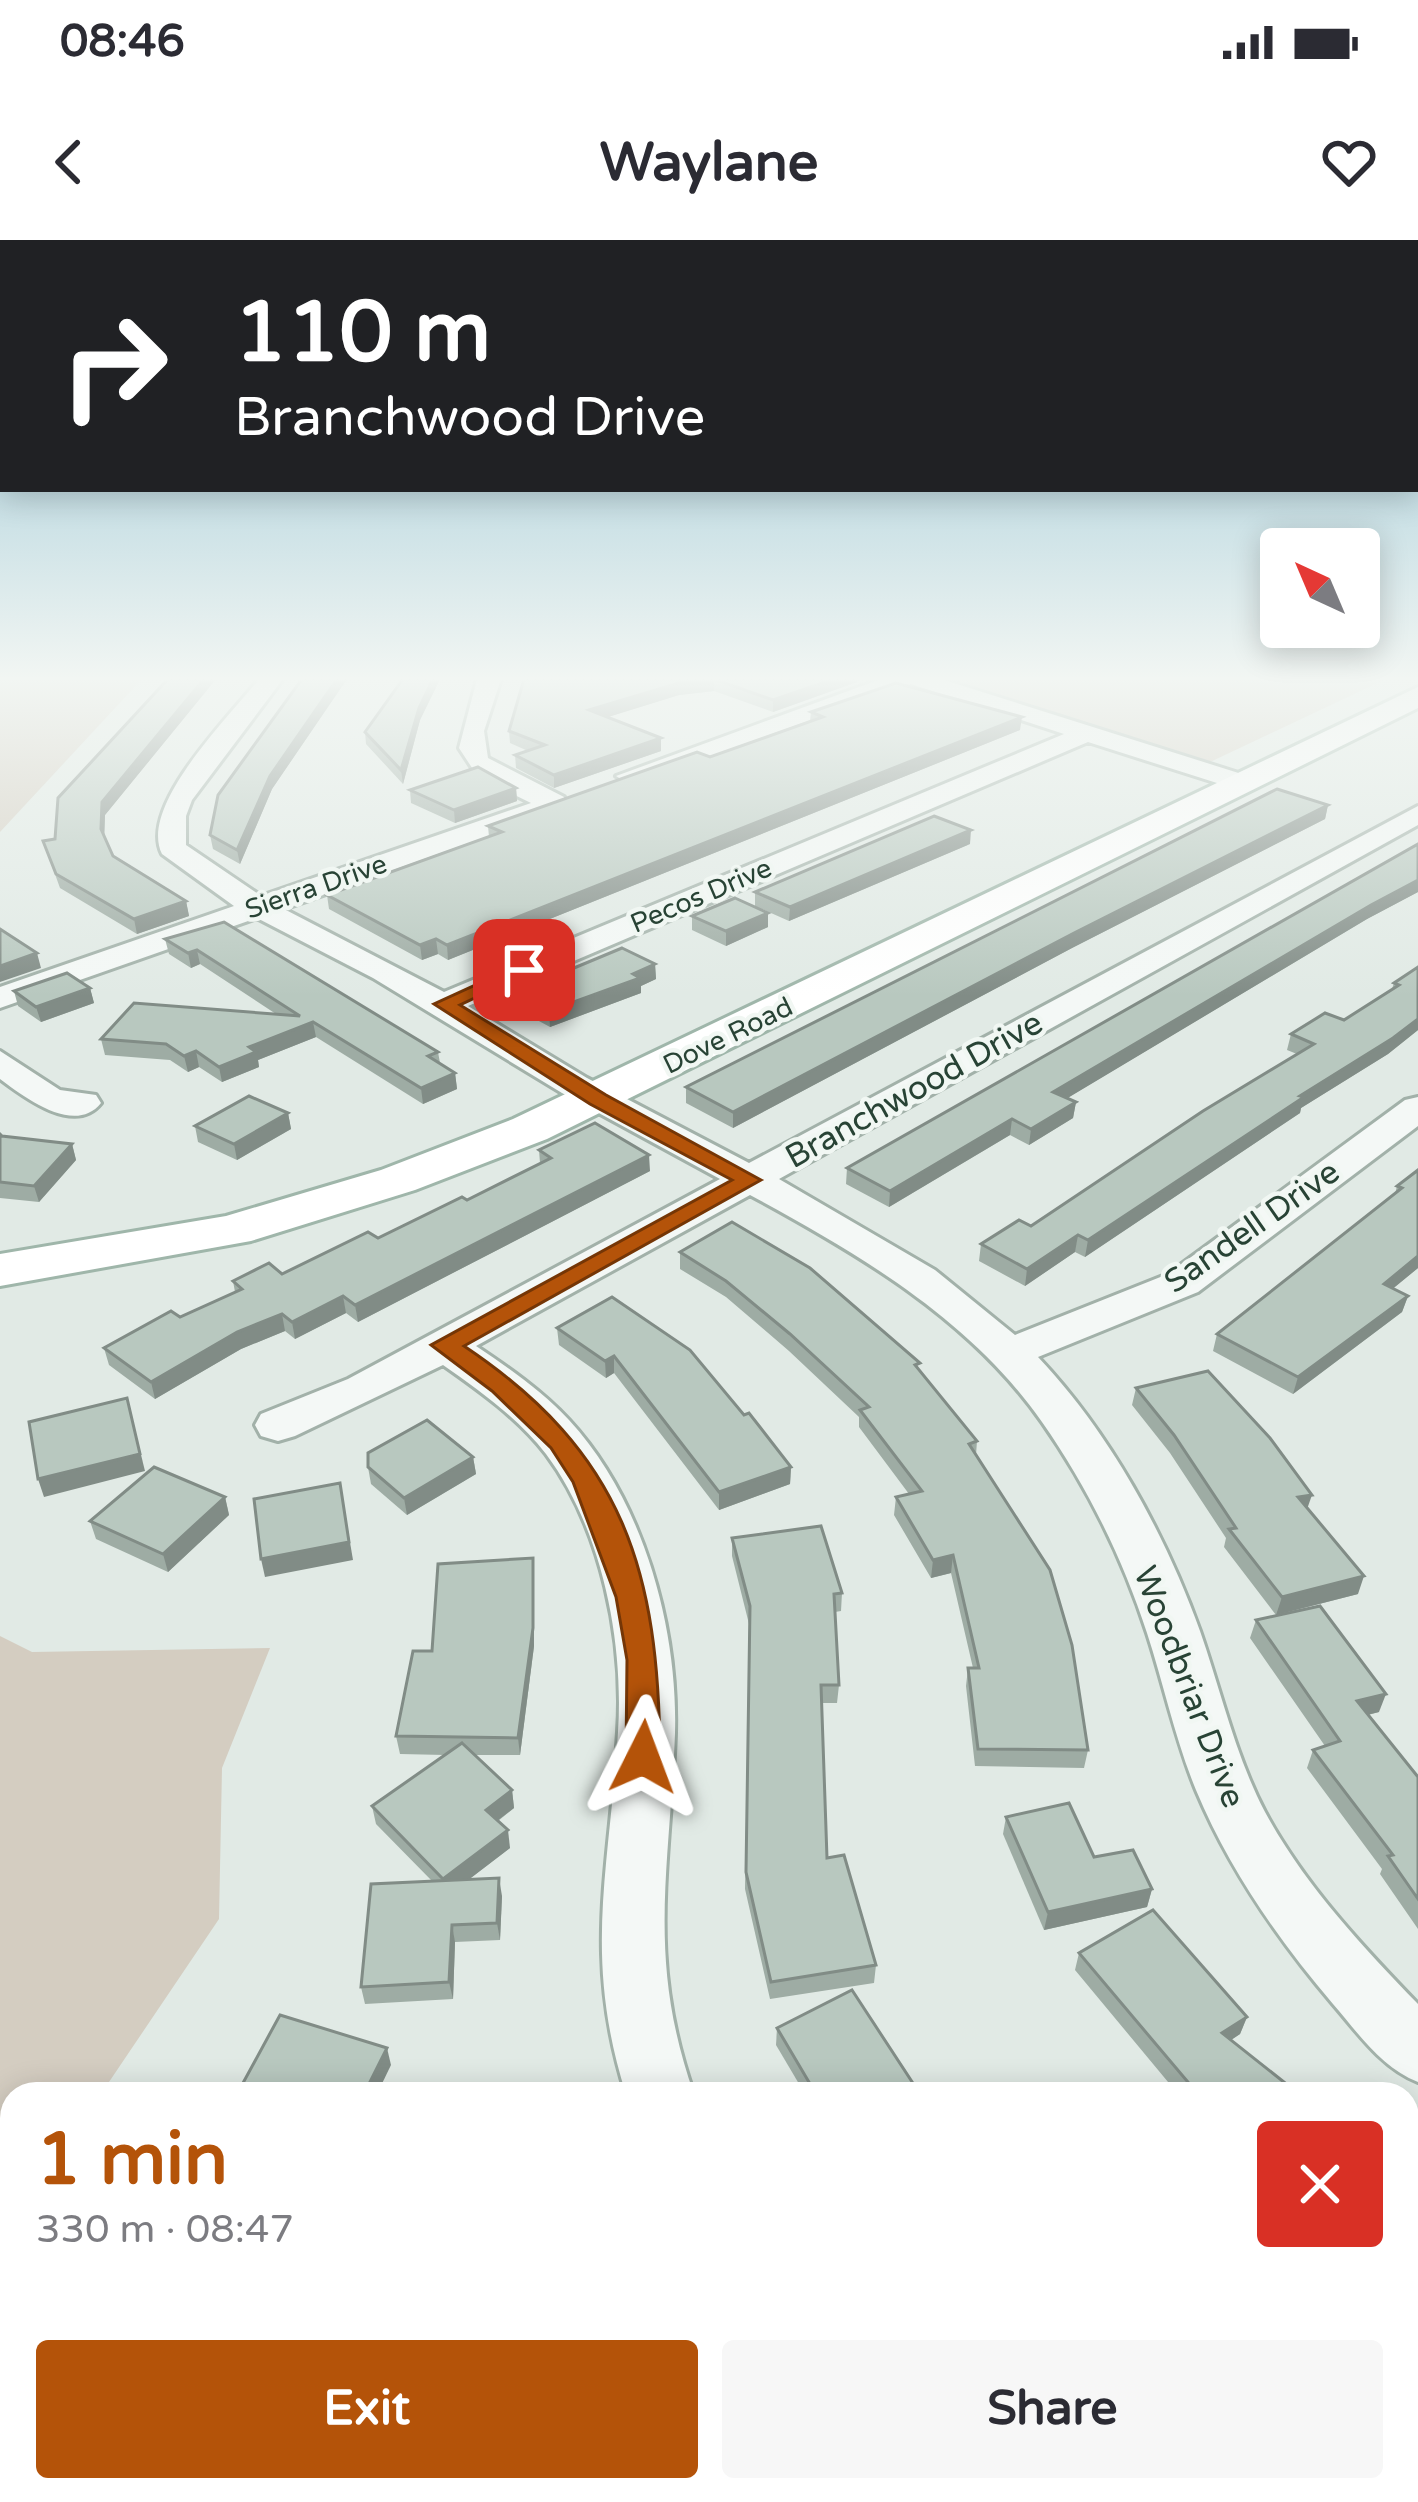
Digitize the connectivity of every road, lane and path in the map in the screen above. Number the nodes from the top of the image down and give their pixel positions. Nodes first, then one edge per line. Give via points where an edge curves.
1 (190, 785) edge
2 (543, 785) edge
3 (606, 785) edge
4 (965, 785) edge
5 (1208, 785) edge
6 (574, 796) junction
7 (1418, 814) edge
8 (264, 906) junction
9 (0, 998) edge
10 (444, 1004) junction
11 (0, 1062) edge
12 (582, 1090) junction
13 (83, 1103) dead end
14 (1418, 1108) edge
15 (749, 1180) junction
16 (0, 1238) edge
17 (0, 1270) edge
18 (445, 1345) junction
19 (1009, 1352) junction
20 (278, 1425) dead end
21 (1418, 2051) edge
22 (656, 2082) edge

1 - 8 street, Woodbriar Drive via 169,837 180,855
2 - 6 street
3 - 6 street, Sierra Drive
4 - 10 street, Pecos Drive
5 - 12 main road, Dove Road
6 - 8 street, Sierra Drive
7 - 15 street, Branchwood Drive
8 - 9 street, Sierra Drive
8 - 10 street, Woodbriar Drive
10 - 12 street, Woodbriar Drive
11 - 13 street via 50,1100
12 - 15 street, Woodbriar Drive
12 - 16 main road, Dove Road via 220,1202
12 - 17 main road, Dove Road via 398,1180 233,1230
14 - 19 street, Sandell Drive via 1183,1283
15 - 18 street, Branchwood Drive
15 - 19 street, Woodbriar Drive via 952,1303
18 - 20 street, Branchwood Drive
18 - 22 street via 502,1384 561,1441 587,1480 632,1597 647,1714 631,1887 636,1983
19 - 21 street, Woodbriar Drive via 1077,1435 1164,1605 1226,1792 1273,1875 1330,1956

